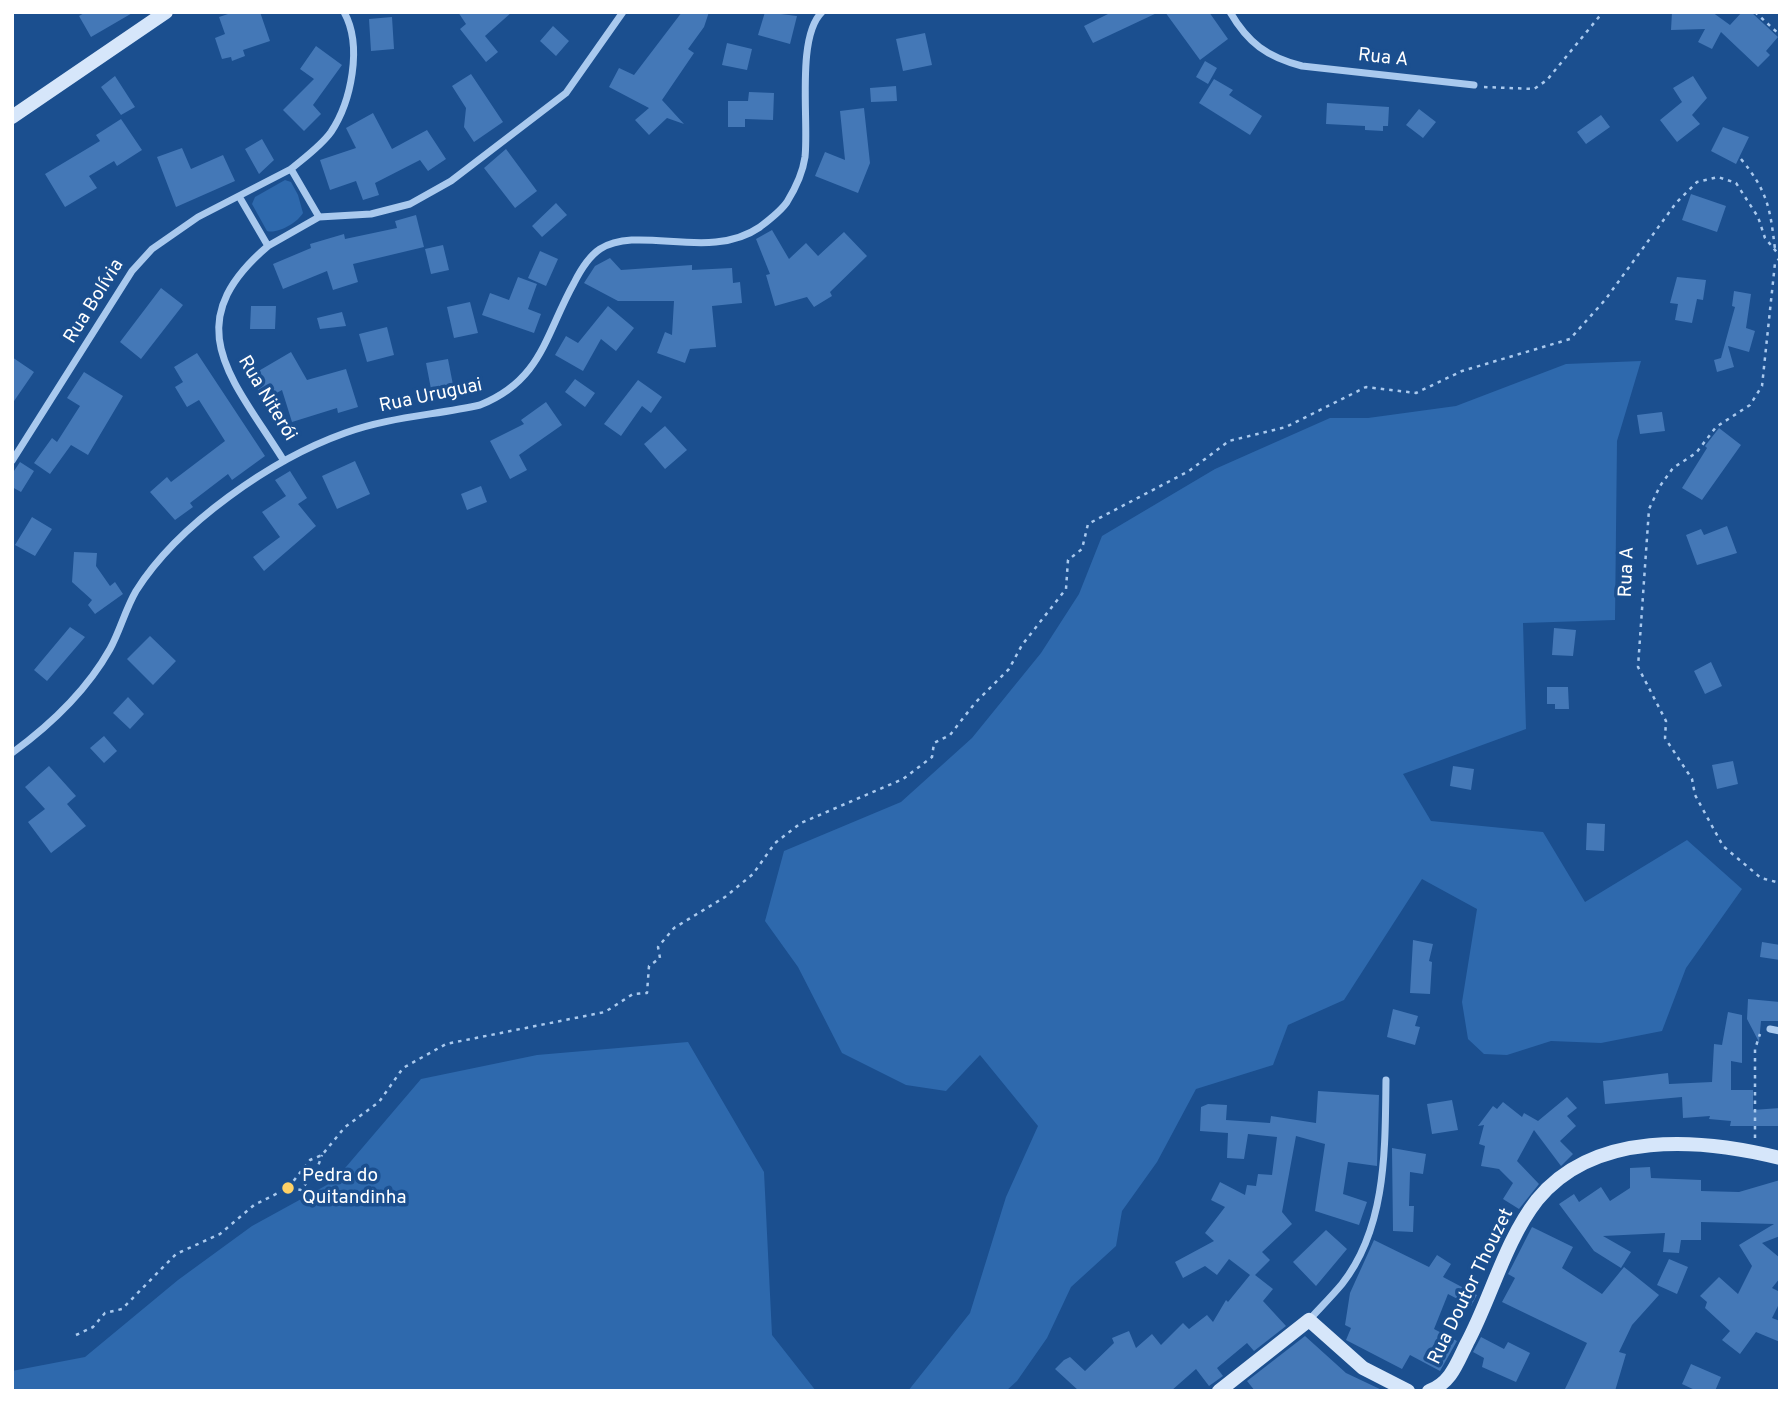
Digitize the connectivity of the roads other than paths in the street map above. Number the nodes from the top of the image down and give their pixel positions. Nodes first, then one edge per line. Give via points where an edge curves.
1 (166, 12) edge
2 (344, 12) edge
3 (623, 12) edge
4 (822, 12) edge
5 (1230, 12) edge
6 (1474, 85) road end
7 (12, 117) edge
8 (291, 169) junction
9 (240, 198) junction
10 (319, 217) junction
11 (268, 246) junction
12 (12, 461) edge
13 (284, 461) junction
14 (12, 753) edge
15 (1770, 1029) road end
16 (1780, 1031) edge
17 (1386, 1080) dead end
18 (1780, 1158) edge
19 (1309, 1320) junction
20 (1219, 1391) edge
21 (1408, 1391) edge
22 (1429, 1391) edge

1 - 7 street
2 - 8 street, Rua Bolívia via 351,41 348,94 330,133
3 - 10 street via 566,93 451,181 410,204 371,214
4 - 13 street, Rua Uruguai via 811,29 806,50 805,161 786,204 767,222 727,242 638,241 601,248 575,281 536,363 500,397 345,433
5 - 6 street, Rua A via 1244,35 1277,60
8 - 9 street, Rua Bolívia
8 - 10 street
9 - 11 street
9 - 12 street, Rua Bolívia via 172,232 132,271
10 - 11 street, Rua Niterói
11 - 13 street, Rua Niterói via 243,268 226,293 219,315 219,345 229,372
13 - 14 street, Rua Uruguai via 227,499 158,562 137,591 110,649 84,684 39,733
15 - 16 street
17 - 19 street via 1385,1153 1377,1209 1359,1258
18 - 22 street, Rua Doutor Thouzet via 1694,1145 1653,1146 1605,1153 1578,1163 1536,1201 1450,1378
19 - 20 street
19 - 21 street via 1363,1368

